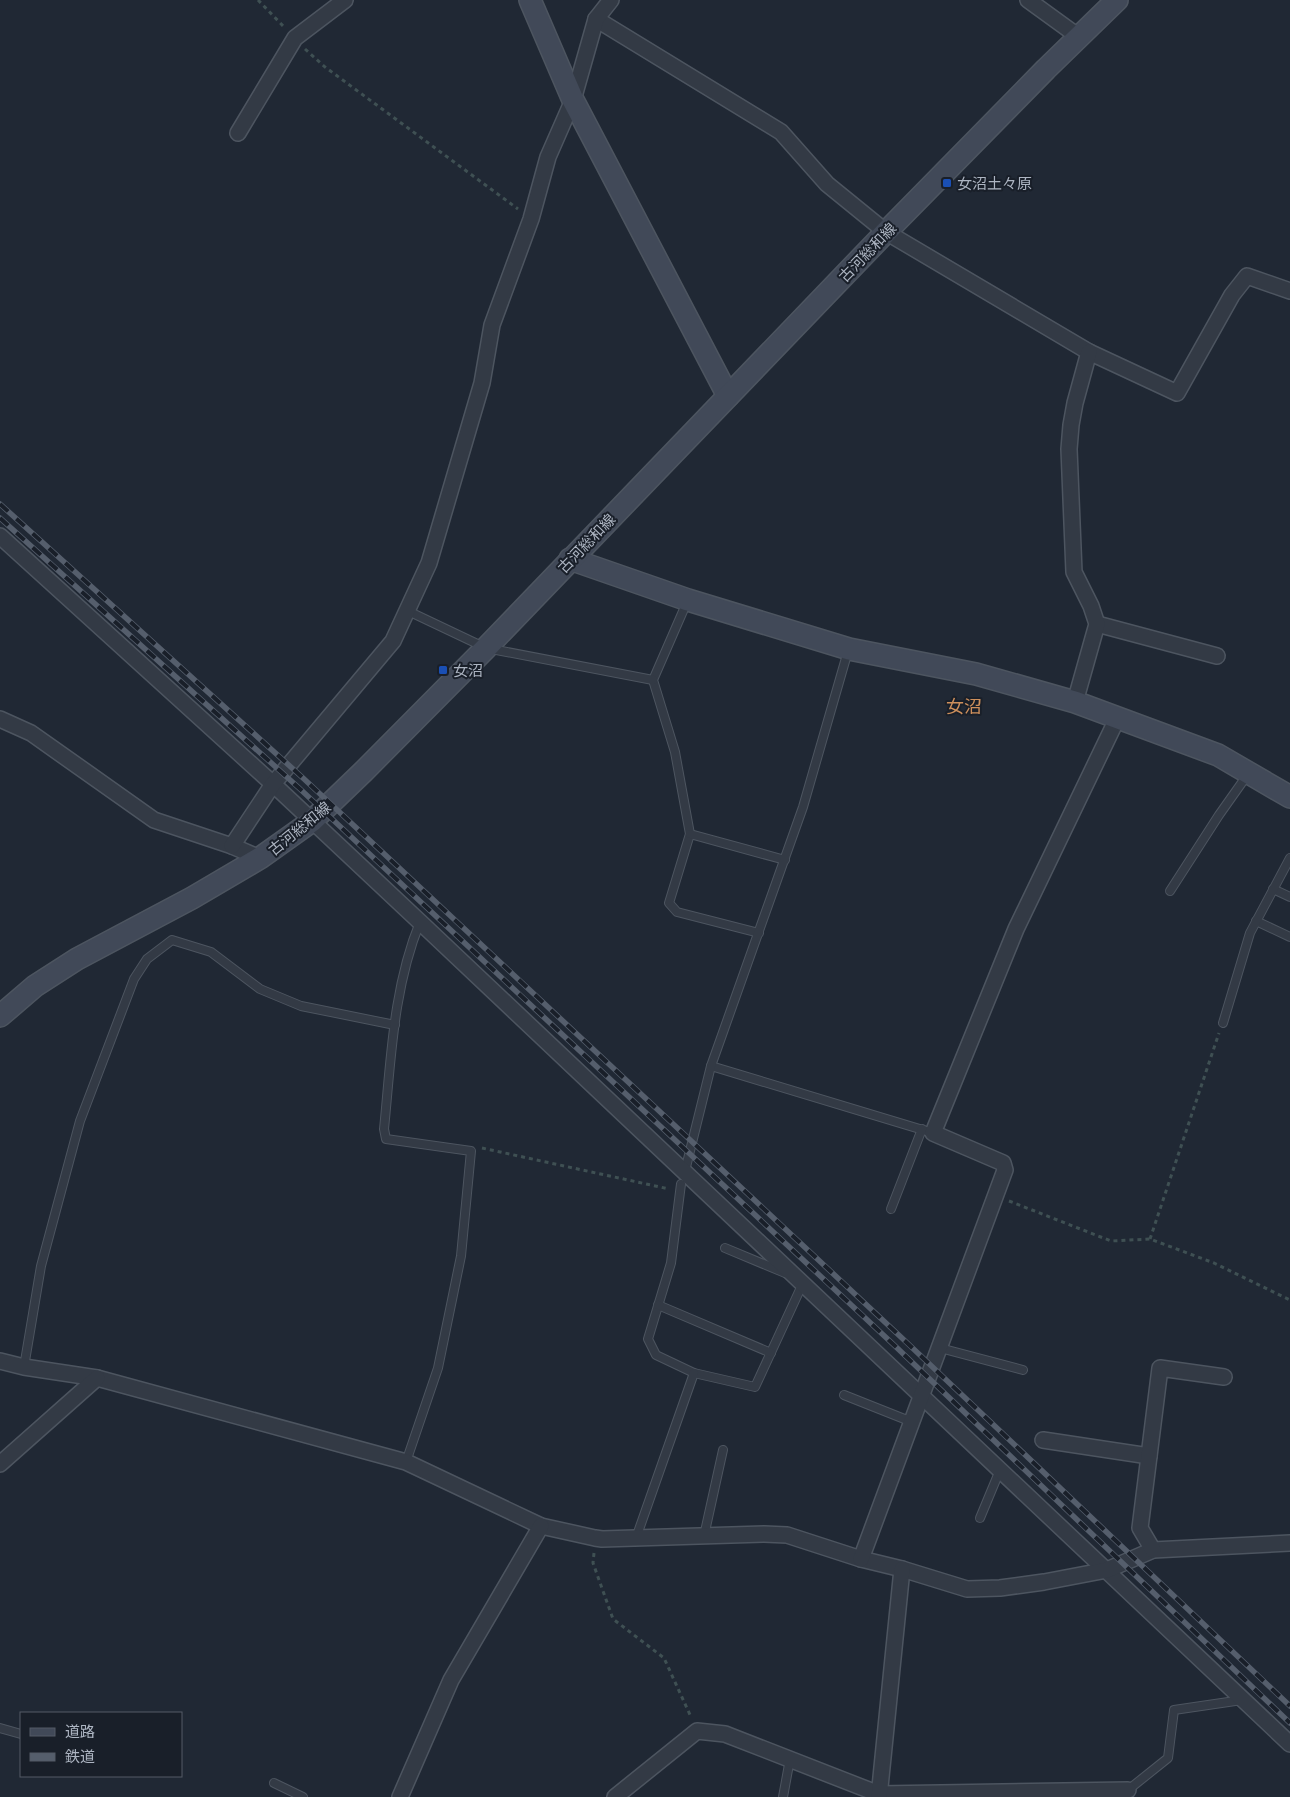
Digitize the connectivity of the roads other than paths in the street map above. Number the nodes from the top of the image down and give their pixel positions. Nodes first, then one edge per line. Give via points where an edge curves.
1 (345, 0) edge
2 (530, 0) edge
3 (611, 0) edge
4 (1028, 0) edge
5 (1117, 0) edge
6 (596, 19) junction
7 (1079, 38) junction
8 (572, 100) junction
9 (238, 133) dead end
10 (886, 232) junction
11 (1290, 291) edge
12 (1089, 352) junction
13 (728, 396) junction
14 (0, 536) edge
15 (570, 559) junction
16 (688, 600) junction
17 (408, 611) junction
18 (1097, 624) junction
19 (486, 648) junction
20 (849, 649) junction
21 (1217, 656) dead end
22 (653, 680) junction
23 (1075, 702) junction
24 (0, 719) edge
25 (1117, 719) junction
26 (1249, 773) junction
27 (273, 784) junction
28 (1290, 797) edge
29 (312, 821) junction
30 (690, 834) junction
31 (232, 846) junction
32 (260, 858) junction
33 (1290, 858) edge
34 (785, 860) junction
35 (1273, 889) junction
36 (1170, 891) dead end
37 (1290, 897) edge
38 (1256, 921) junction
39 (420, 922) junction
40 (759, 933) junction
41 (1290, 937) edge
42 (0, 1016) edge
43 (1223, 1023) road end
44 (395, 1025) junction
45 (711, 1066) junction
46 (927, 1131) junction
47 (683, 1178) junction
48 (891, 1209) dead end
49 (725, 1248) dead end
50 (801, 1280) junction
51 (658, 1305) junction
52 (940, 1348) junction
53 (770, 1353) junction
54 (0, 1361) edge
55 (24, 1367) junction
56 (1023, 1370) dead end
57 (694, 1373) junction
58 (1224, 1377) dead end
59 (97, 1378) junction
60 (844, 1395) dead end
61 (922, 1396) junction
62 (912, 1422) junction
63 (1043, 1440) dead end
64 (723, 1450) dead end
65 (1149, 1456) junction
66 (3, 1457) edge
67 (406, 1462) junction
68 (1000, 1470) junction
69 (980, 1518) dead end
70 (541, 1526) junction
71 (704, 1536) junction
72 (636, 1538) junction
73 (1290, 1543) edge
74 (1153, 1550) junction
75 (861, 1559) junction
76 (902, 1569) junction
77 (1107, 1570) junction
78 (1243, 1700) junction
79 (0, 1728) edge
80 (20, 1734) edge
81 (1290, 1744) edge
82 (790, 1759) junction
83 (274, 1784) dead end
84 (1128, 1794) edge
85 (879, 1795) edge
86 (303, 1797) edge
87 (400, 1797) edge
88 (615, 1797) edge
89 (783, 1797) edge

1 - 9 street via 294,38
2 - 8 main road
3 - 6 street
4 - 7 street
5 - 7 main road, 古河総和線
6 - 8 street
6 - 10 street via 781,132 827,184
7 - 10 main road, 古河総和線
8 - 13 main road
8 - 17 street via 548,157 531,219 492,324 482,383 429,563
10 - 12 street
10 - 13 main road, 古河総和線
11 - 12 street via 1247,276 1232,295 1178,393
12 - 18 street via 1075,403 1069,449 1074,572
13 - 15 main road, 古河総和線
14 - 27 street
15 - 16 main road
15 - 19 main road, 古河総和線
16 - 20 main road
16 - 22 lane
17 - 19 lane
17 - 27 street via 393,642
18 - 21 street
18 - 23 street
19 - 22 lane
19 - 29 main road, 古河総和線
20 - 23 main road via 976,674
20 - 34 lane via 804,807
22 - 30 lane via 675,752
23 - 25 main road
24 - 31 street via 31,733 154,820
25 - 26 main road via 1218,755
25 - 46 street via 1016,929
26 - 28 main road
26 - 36 lane
27 - 29 street
27 - 31 street
29 - 32 main road, 古河総和線
29 - 39 street
30 - 34 lane
30 - 40 lane via 669,903 677,912
31 - 32 street
32 - 42 main road, 古河総和線 via 77,959 35,986
33 - 35 lane
34 - 40 lane
35 - 37 lane
35 - 38 lane
38 - 41 lane
38 - 43 lane
39 - 44 lane via 407,960
39 - 47 street
40 - 45 lane
44 - 55 lane via 301,1006 260,988 211,952 172,940 146,959 134,979 80,1121 41,1266
44 - 67 lane via 384,1129 386,1139 471,1152 461,1256 438,1368
45 - 46 lane
45 - 47 lane
46 - 48 lane
46 - 52 street via 1003,1163 1005,1170
47 - 50 street
47 - 51 lane via 671,1263
49 - 50 lane
50 - 53 lane
50 - 61 street
51 - 53 lane
51 - 57 lane via 648,1338 656,1355
52 - 56 lane
52 - 61 street
53 - 57 lane via 755,1387
54 - 55 street
55 - 59 street
57 - 72 lane
58 - 65 street via 1160,1368
59 - 66 street
59 - 67 street
60 - 62 lane
61 - 62 street
61 - 68 street
62 - 75 street
63 - 65 street
64 - 71 lane
65 - 74 street via 1140,1528
67 - 70 street
68 - 69 lane
68 - 77 street
70 - 72 street via 602,1540
70 - 87 street via 451,1680
71 - 72 street
71 - 75 street via 788,1536
73 - 74 street
74 - 77 street
75 - 76 street
76 - 77 street via 967,1589 1000,1588
76 - 85 street
77 - 78 street
78 - 81 street
78 - 84 lane via 1174,1710 1168,1758
79 - 80 lane
82 - 85 street
82 - 88 street via 725,1734 697,1731
82 - 89 lane
83 - 86 lane
84 - 85 street

